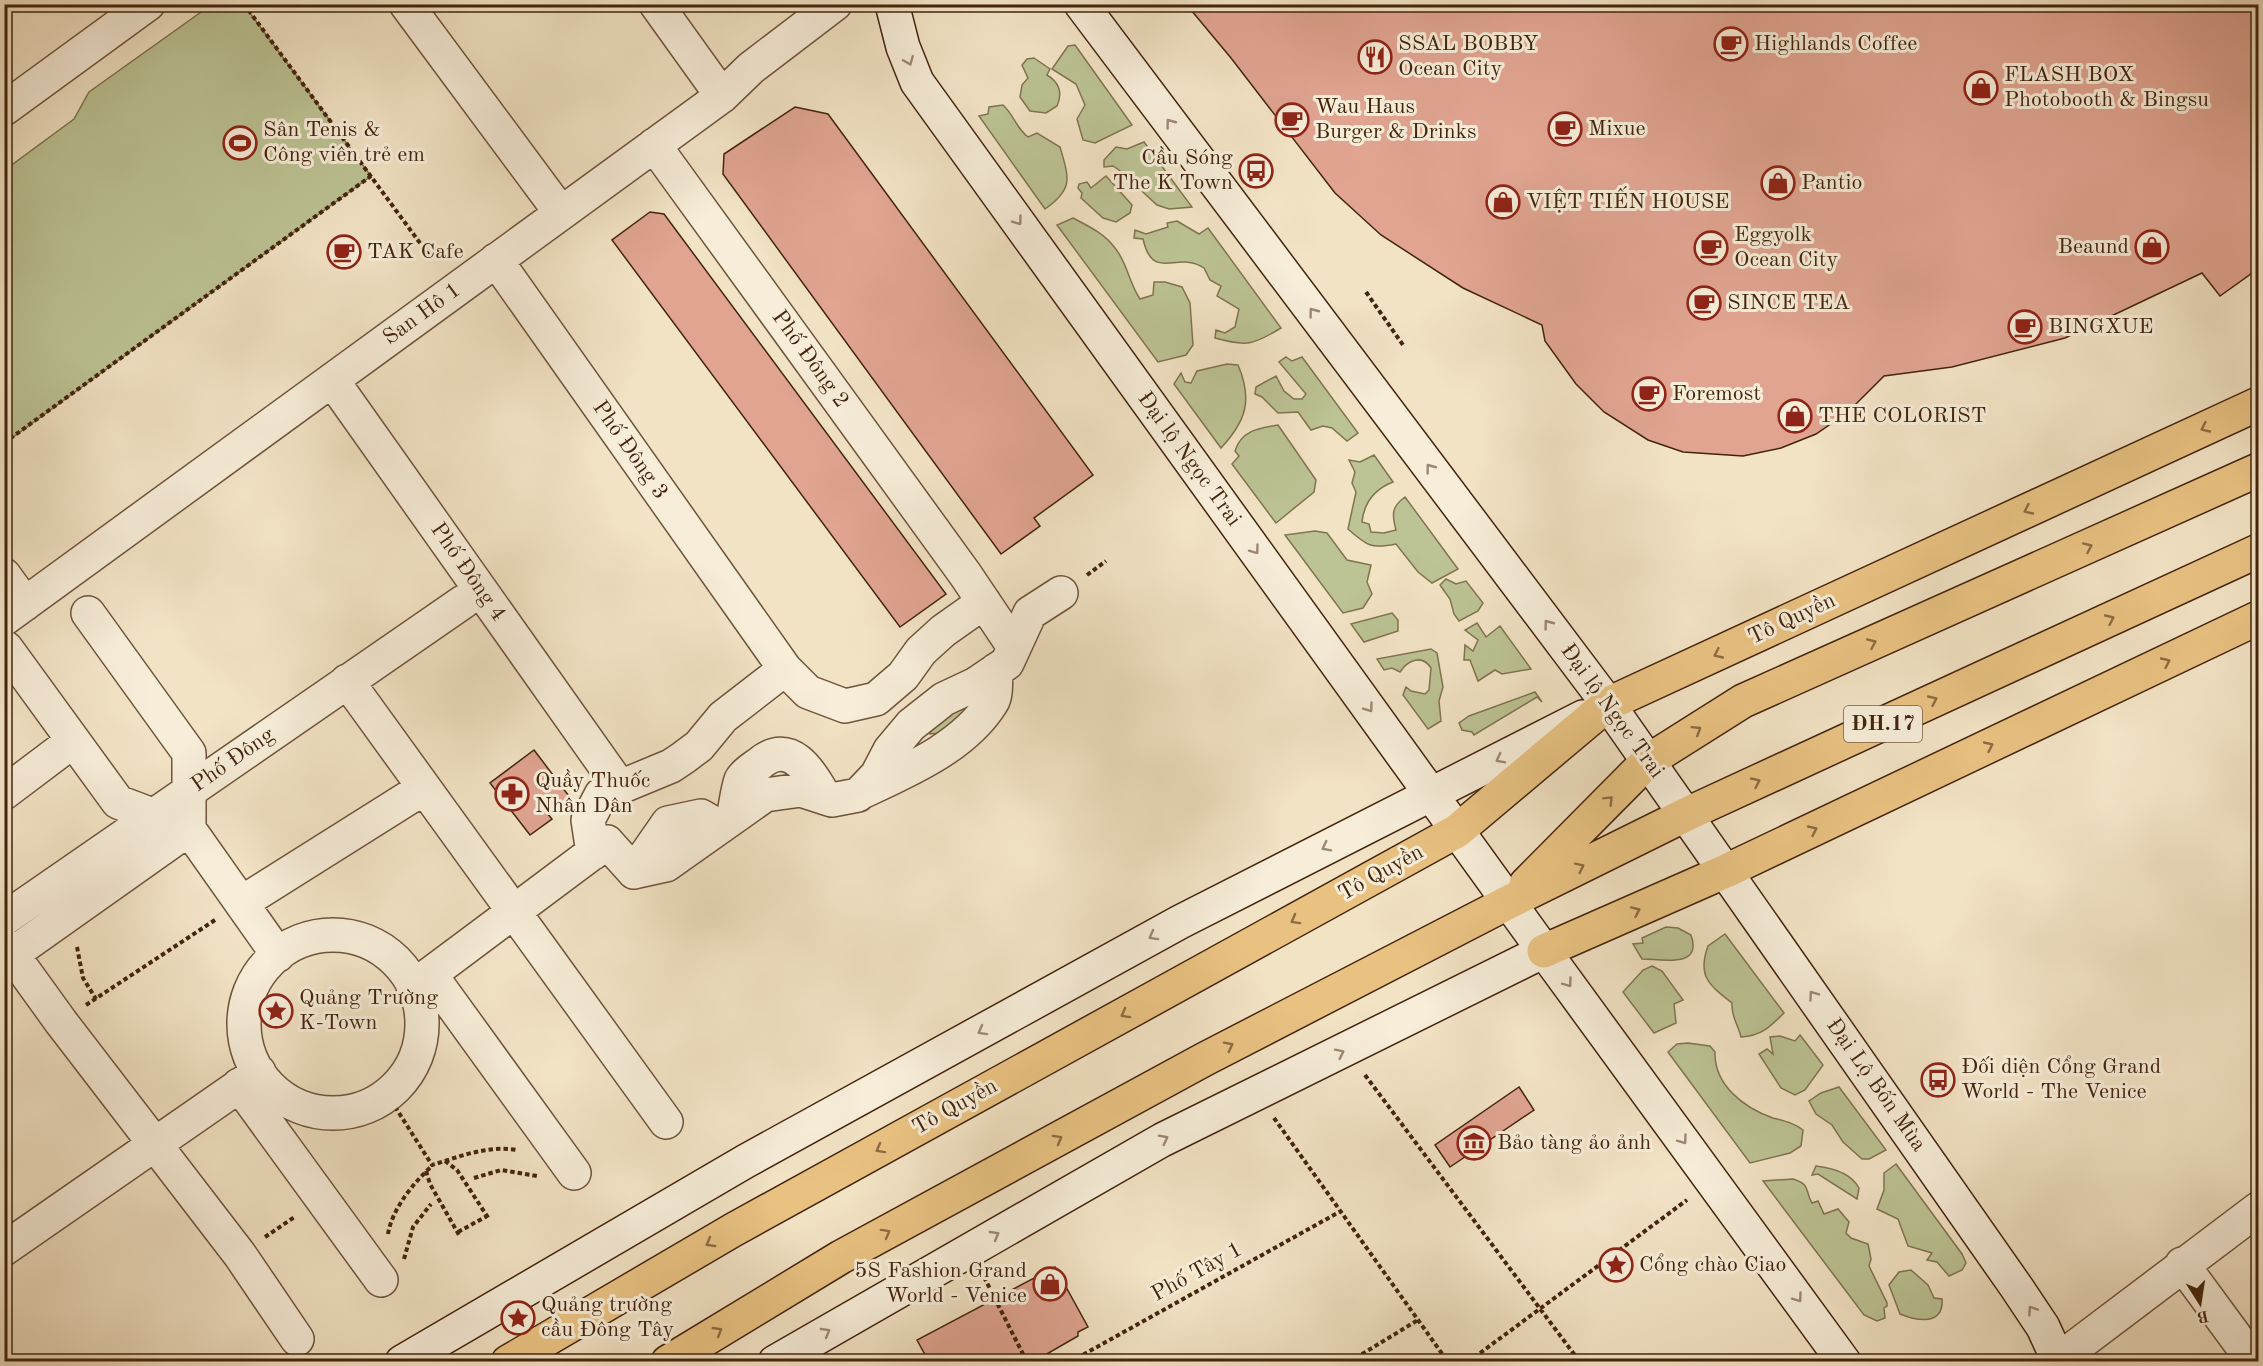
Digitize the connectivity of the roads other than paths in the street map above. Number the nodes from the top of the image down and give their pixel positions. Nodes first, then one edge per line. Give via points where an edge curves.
1 (148, 4) edge
2 (406, 4) edge
3 (656, 4) edge
4 (835, 4) edge
5 (892, 4) edge
6 (1081, 4) edge
7 (722, 96) junction
8 (4, 109) edge
9 (654, 145) junction
10 (561, 213) junction
11 (496, 260) junction
12 (332, 380) junction
13 (2259, 404) edge
14 (2259, 470) edge
15 (2259, 551) edge
16 (4, 575) edge
17 (1061, 593) dead end
18 (463, 602) dead end
19 (984, 602) junction
20 (88, 613) dead end
21 (2259, 618) edge
22 (12, 623) edge
23 (1005, 659) junction
24 (785, 669) junction
25 (347, 681) junction
26 (1608, 704) junction
27 (916, 720) junction
28 (73, 741) junction
29 (937, 752) junction
30 (1648, 761) junction
31 (612, 775) junction
32 (424, 788) junction
33 (189, 791) junction
34 (4, 793) edge
35 (1430, 794) junction
36 (858, 795) junction
37 (1687, 814) junction
38 (154, 815) junction
39 (189, 829) junction
40 (1457, 831) junction
41 (593, 853) junction
42 (1726, 871) junction
43 (243, 902) junction
44 (1509, 902) junction
45 (514, 911) junction
46 (4, 919) edge
47 (1544, 951) junction
48 (8, 952) edge
49 (278, 955) junction
50 (422, 980) junction
51 (249, 1078) junction
52 (666, 1122) dead end
53 (150, 1146) junction
54 (569, 1165) road end
55 (2259, 1209) edge
56 (4, 1249) edge
57 (2182, 1264) junction
58 (380, 1279) road end
59 (297, 1339) dead end
60 (2058, 1361) edge
61 (402, 1362) edge
62 (508, 1362) edge
63 (668, 1362) edge
64 (775, 1362) edge
65 (1844, 1362) edge
66 (2254, 1362) edge

1 - 8 street
2 - 10 street
3 - 7 street
4 - 7 street, San Hô 1 via 751,68
5 -> 35 street, Đại lộ Ngọc Trai via 917,82
26 -> 6 street, Đại lộ Ngọc Trai
7 - 9 street, San Hô 1
9 - 10 street, San Hô 1
9 - 19 street, Phố Đông 2
10 - 11 street, San Hô 1
11 - 12 street, San Hô 1
11 - 24 street, Phố Đông 3
12 - 22 street, San Hô 1
12 - 31 street, Phố Đông 4
13 -> 26 main road, Tô Quyền
30 -> 14 main road via 1743,701
37 -> 15 main road, ĐH.17
16 - 22 street
17 - 23 street via 1030,613
18 - 25 street, Phố Đông
19 - 23 street, Phố Đông 2
19 - 24 street, Phố Đông 3 via 943,631 921,651 903,676 876,699 845,706 808,692
20 - 33 street via 189,753
42 -> 21 main road, ĐH.17
22 - 28 street
23 - 27 street via 976,684 944,699
23 - 29 street via 994,700 973,724
24 - 31 street via 723,717 691,752 671,766
25 - 32 street
25 - 33 street, Phố Đông
26 - 30 street, Đại lộ Ngọc Trai
26 -> 35 street
26 - 40 main road, Tô Quyền
27 - 29 street via 926,741
27 - 36 street
28 - 34 street
28 - 38 street via 118,802
29 - 36 street
30 - 37 street, Đại lộ Ngọc Trai
44 -> 30 main road
31 - 41 street via 588,820
32 - 43 street
32 - 45 street
33 - 38 street, Phố Đông
33 - 39 street
35 - 40 street, Đại lộ Ngọc Trai
35 -> 61 street via 1179,922 746,1161
36 - 41 street via 832,800 801,790 765,795 666,865 634,872 607,842
37 - 42 street, Đại Lộ Bốn Mùa
44 -> 37 main road, ĐH.17
38 - 39 street
38 - 46 street, Phố Đông
39 - 43 street
39 - 48 street
40 - 44 street, Đại lộ Ngọc Trai
40 -> 62 main road, Tô Quyền via 733,1230
41 - 45 street
47 -> 42 main road, ĐH.17
60 -> 42 street, Đại Lộ Bốn Mùa via 2043,1327 2017,1288
43 - 49 street
44 - 47 street
63 -> 44 main road via 841,1257 1205,1059
45 - 50 street
45 - 52 street
64 -> 47 street via 1162,1140
47 -> 65 street
48 - 53 street
49 - 50 street via 308,939 337,935 365,941 390,955 410,977
49 - 51 street via 261,972 248,998 244,1026
50 - 51 street via 422,1034 414,1063 396,1088 371,1105 342,1113 312,1111 284,1099 263,1080
50 - 54 street
51 - 53 street
51 - 58 street via 322,1199
53 - 56 street
53 - 59 street via 240,1255
55 - 57 street
57 - 60 street
57 - 66 street

